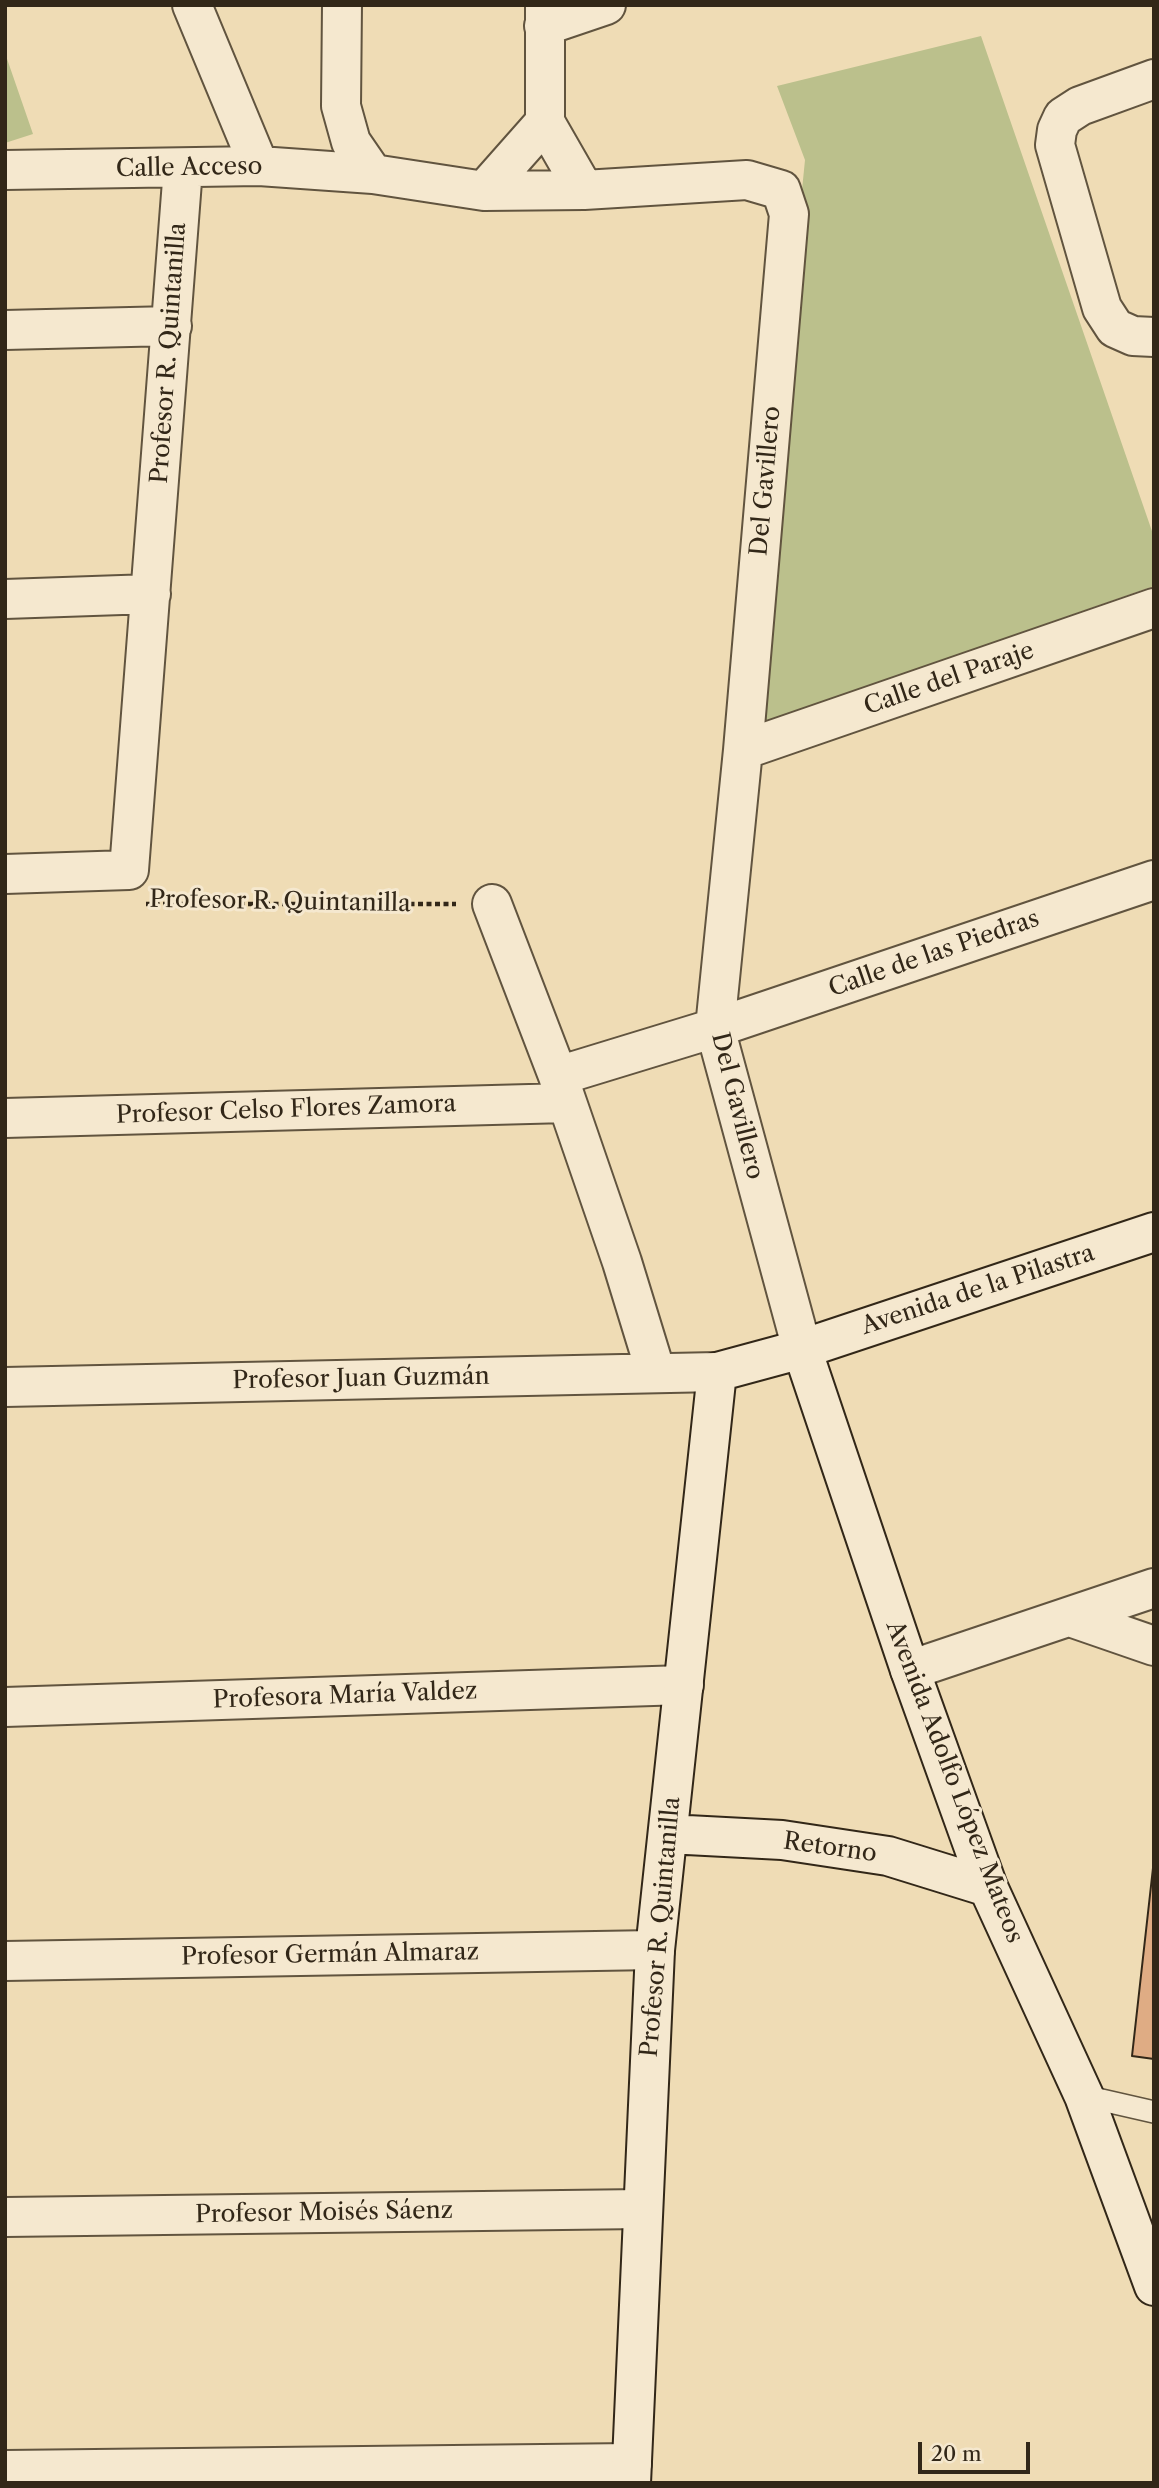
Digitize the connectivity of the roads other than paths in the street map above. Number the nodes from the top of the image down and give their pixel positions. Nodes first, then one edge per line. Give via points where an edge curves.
1 (192, 5) edge
2 (342, 5) edge
3 (606, 5) edge
4 (545, 15) edge
5 (1154, 79) edge
6 (545, 122) junction
7 (259, 166) junction
8 (183, 168) junction
9 (5, 170) edge
10 (373, 174) junction
11 (584, 190) junction
12 (484, 191) junction
13 (172, 326) junction
14 (5, 330) edge
15 (1154, 337) edge
16 (151, 594) junction
17 (5, 599) edge
18 (1154, 608) edge
19 (743, 750) junction
20 (5, 874) edge
21 (1154, 880) edge
22 (492, 904) road end
23 (715, 1028) junction
24 (563, 1089) junction
25 (5, 1118) edge
26 (1154, 1232) edge
27 (802, 1349) junction
28 (717, 1372) junction
29 (656, 1373) junction
30 (5, 1387) edge
31 (1154, 1588) edge
32 (1070, 1617) junction
33 (1154, 1646) edge
34 (910, 1670) junction
35 (684, 1685) junction
36 (5, 1707) edge
37 (668, 1834) junction
38 (988, 1887) junction
39 (655, 1950) junction
40 (5, 1961) edge
41 (1084, 2096) junction
42 (1154, 2112) edge
43 (642, 2209) junction
44 (5, 2217) edge
45 (1154, 2286) edge
46 (5, 2470) edge
47 (631, 2473) edge

1 - 7 street
2 - 10 street via 341,106 351,142
3 - 4 street
4 - 6 street
5 - 15 street via 1080,106 1063,117 1055,145 1102,308 1115,328 1133,337
6 - 11 street
6 - 12 street
7 - 8 street, Calle Acceso
7 - 10 street, Calle Acceso
8 - 9 street, Calle Acceso
8 - 13 street, Profesor R. Quintanilla
10 - 12 street, Del Gavillero
11 - 12 street, Del Gavillero
11 - 19 street, Del Gavillero via 747,180 781,190 786,202 789,214
13 - 14 street
13 - 16 street, Profesor R. Quintanilla
16 - 17 street
16 - 20 street, Profesor R. Quintanilla via 129,870
18 - 19 street, Calle del Paraje
19 - 23 street, Del Gavillero
21 - 23 street, Calle de las Piedras
22 - 24 street
23 - 24 street, Calle de las Piedras
23 - 27 street, Del Gavillero
24 - 25 street, Profesor Celso Flores Zamora
24 - 29 street
26 - 27 street, Avenida de la Pilastra
27 - 28 street, Avenida de la Pilastra
27 - 34 street, Avenida Adolfo López Mateos
28 - 29 street, Profesor Juan Guzmán
28 - 35 street, Profesor R. Quintanilla
29 - 30 street, Profesor Juan Guzmán
31 - 32 street
32 - 33 street
32 - 34 street
34 - 38 street, Avenida Adolfo López Mateos
35 - 36 street, Profesora María Valdez
35 - 37 street, Profesor R. Quintanilla
37 - 38 street, Retorno via 782,1840 888,1856
37 - 39 street, Profesor R. Quintanilla
38 - 41 street, Avenida Adolfo López Mateos
39 - 40 street, Profesor Germán Almaraz
39 - 43 street, Profesor R. Quintanilla
41 - 42 lane
41 - 45 street, Avenida Adolfo López Mateos
43 - 44 street, Profesor Moisés Sáenz
43 - 47 street, Profesor R. Quintanilla
46 - 47 street

